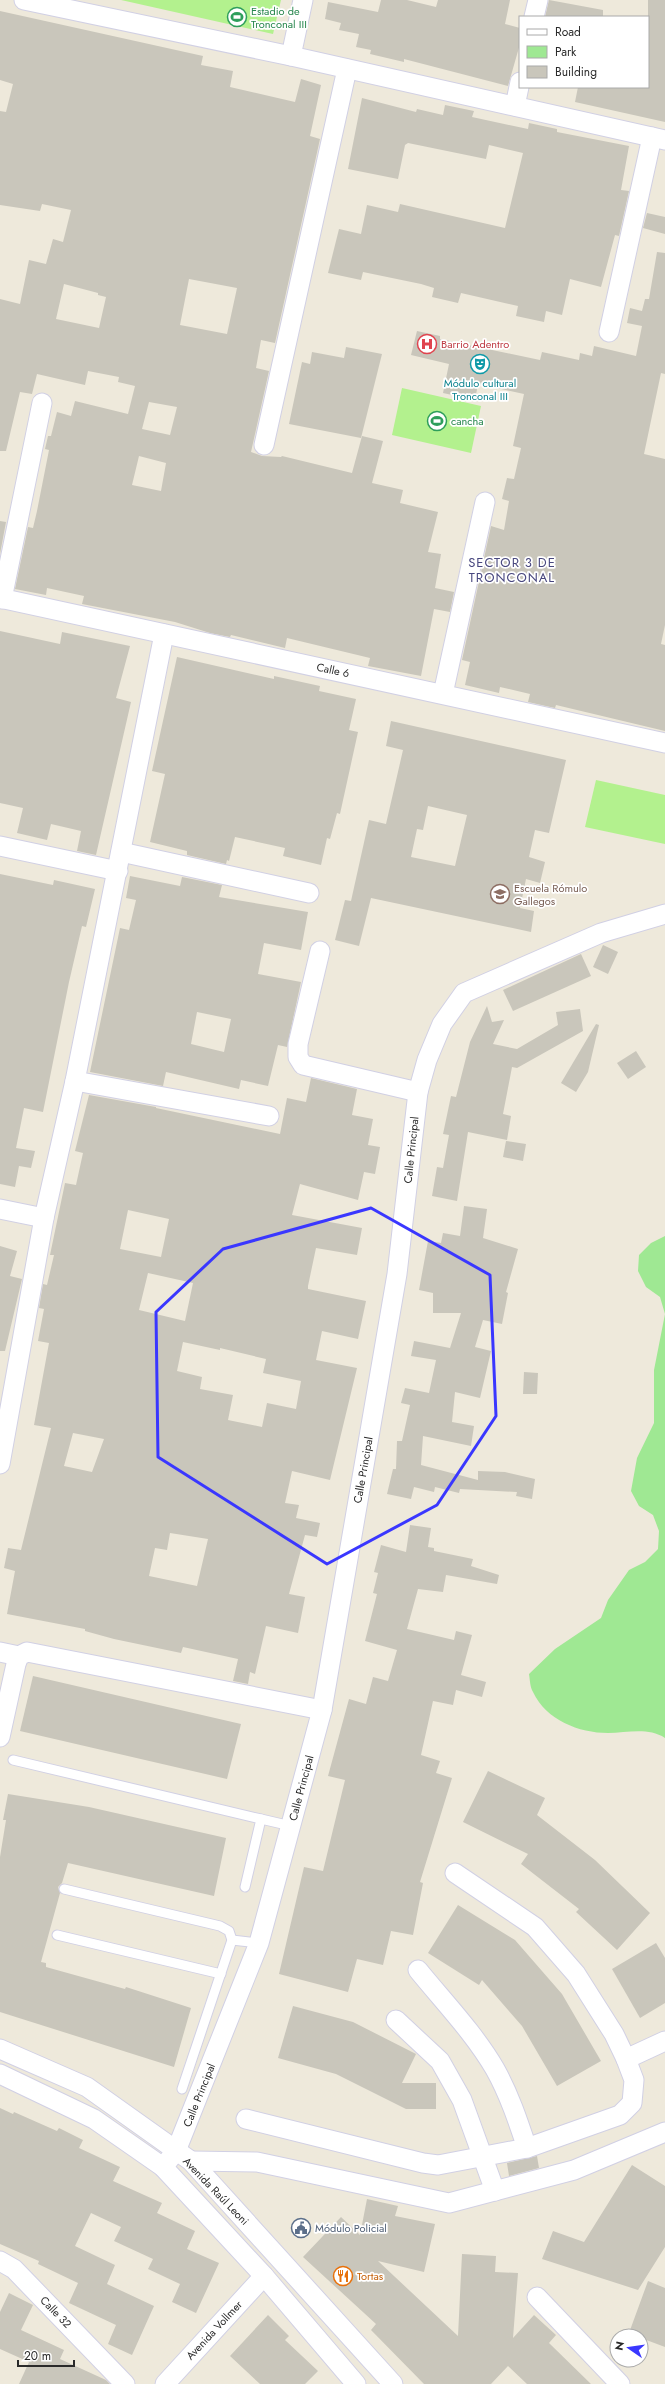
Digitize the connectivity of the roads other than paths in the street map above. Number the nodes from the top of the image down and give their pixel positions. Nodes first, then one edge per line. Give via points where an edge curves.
1 (24, 0) edge
2 (303, 0) edge
3 (538, 0) edge
4 (534, 16) edge
5 (291, 56) junction
6 (346, 69) junction
7 (519, 87) edge
8 (515, 106) junction
9 (659, 138) edge
10 (609, 332) dead end
11 (42, 403) dead end
12 (264, 445) dead end
13 (485, 502) dead end
14 (1, 598) edge
15 (164, 634) junction
16 (443, 694) junction
17 (665, 743) edge
18 (0, 846) edge
19 (121, 852) junction
20 (118, 871) junction
21 (309, 893) dead end
22 (665, 914) edge
23 (320, 951) dead end
24 (75, 1081) junction
25 (418, 1092) junction
26 (269, 1116) dead end
27 (0, 1209) edge
28 (44, 1218) junction
29 (0, 1464) edge
30 (0, 1652) edge
31 (19, 1656) junction
32 (322, 1710) junction
33 (0, 1737) edge
34 (13, 1760) dead end
35 (261, 1819) junction
36 (291, 1826) junction
37 (456, 1873) dead end
38 (244, 1887) dead end
39 (64, 1889) dead end
40 (57, 1935) dead end
41 (232, 1940) junction
42 (259, 1943) junction
43 (418, 1970) dead end
44 (221, 1974) junction
45 (396, 2020) dead end
46 (665, 2041) edge
47 (0, 2049) edge
48 (626, 2059) junction
49 (0, 2074) edge
50 (182, 2089) dead end
51 (246, 2119) dead end
52 (665, 2132) edge
53 (527, 2148) junction
54 (184, 2156) junction
55 (482, 2158) junction
56 (163, 2167) junction
57 (495, 2191) junction
58 (0, 2261) edge
59 (264, 2276) junction
60 (537, 2297) dead end
61 (125, 2384) edge
62 (165, 2384) edge
63 (356, 2384) edge
64 (393, 2384) edge
65 (620, 2384) edge

1 - 5 street
2 - 5 street
3 - 4 street
5 - 6 street
6 - 8 street
6 - 12 street
7 - 8 street
8 - 9 street
9 - 10 street
11 - 14 street
13 - 16 street
14 - 15 street, Calle 6
15 - 16 street, Calle 6
15 - 19 street
16 - 17 street, Calle 6
18 - 20 street
19 - 20 street
19 - 21 street
20 - 24 street
22 - 25 street, Calle Principal via 601,933 464,993 442,1024 427,1060
23 - 25 street via 298,1044 298,1057 304,1064
24 - 26 street
24 - 28 street
25 - 32 street, Calle Principal via 397,1274
27 - 28 street
28 - 29 street
30 - 31 street
31 - 32 street via 27,1652
31 - 33 street
32 - 36 street, Calle Principal
34 - 35 lane
35 - 36 lane
35 - 38 lane
36 - 42 street, Calle Principal
37 - 48 street via 535,1926 576,1974 614,2034
39 - 41 lane via 220,1926 229,1931
40 - 44 lane
41 - 42 lane
41 - 44 lane
42 - 54 street, Calle Principal
43 - 53 street via 494,2068 511,2102
44 - 50 lane
45 - 55 street via 440,2061 462,2100
46 - 48 street
47 - 54 street, Avenida Raúl Leoni via 87,2087
48 - 53 street via 634,2080 632,2103 620,2115
49 - 56 street, Avenida Raúl Leoni via 94,2119
51 - 55 street via 423,2163 438,2165
52 - 57 street via 574,2170
53 - 55 street
54 - 56 street, Calle Principal
54 - 57 street via 256,2162 449,2203
54 - 64 street, Avenida Raúl Leoni
55 - 57 street
56 - 59 street, Avenida Raúl Leoni
58 - 61 street, Calle 32 via 14,2269
59 - 62 street, Avenida Vollmer
59 - 63 street, Avenida Raúl Leoni
60 - 65 street

